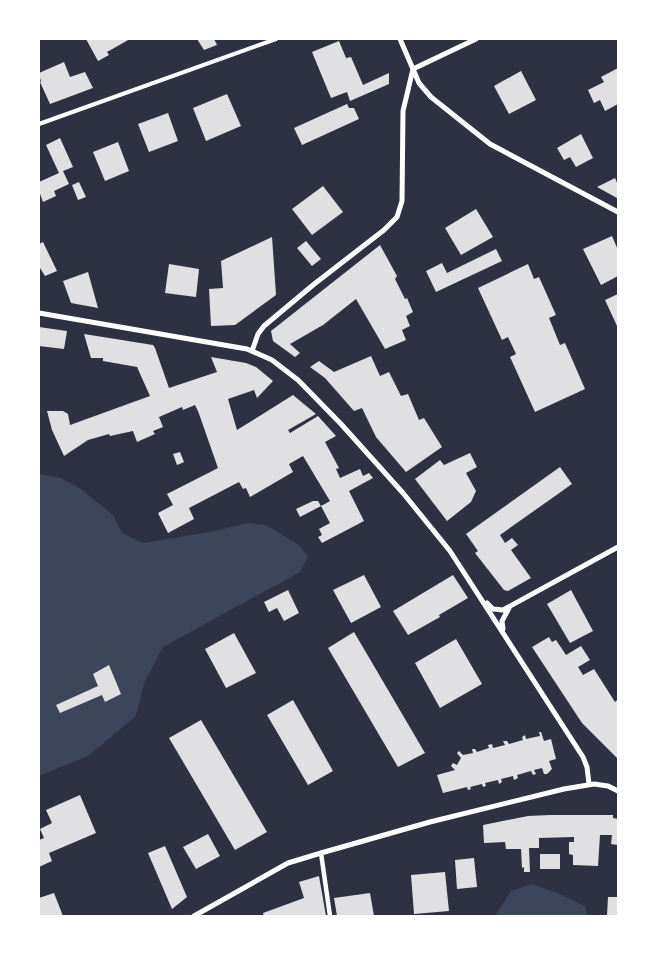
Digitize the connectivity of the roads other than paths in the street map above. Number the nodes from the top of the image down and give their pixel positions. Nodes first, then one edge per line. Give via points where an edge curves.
1 (276, 39) edge
2 (400, 39) edge
3 (476, 39) edge
4 (412, 69) junction
5 (39, 124) edge
6 (618, 212) edge
7 (39, 313) edge
8 (252, 351) junction
9 (618, 547) edge
10 (483, 600) junction
11 (510, 607) junction
12 (505, 635) junction
13 (589, 784) junction
14 (618, 790) edge
15 (321, 853) junction
16 (194, 916) edge
17 (330, 916) edge

1 - 5 lane
2 - 4 street
3 - 4 street
4 - 6 street via 432,97 490,144
4 - 8 street via 403,111 402,202 397,217 264,326
7 - 8 street
8 - 10 street via 272,360 298,380 344,428 440,538
9 - 11 street
10 - 11 street via 496,610
10 - 12 street
11 - 12 street via 502,621
12 - 13 street via 583,757
13 - 14 street
13 - 15 street via 430,822
15 - 16 street via 288,864
15 - 17 street

